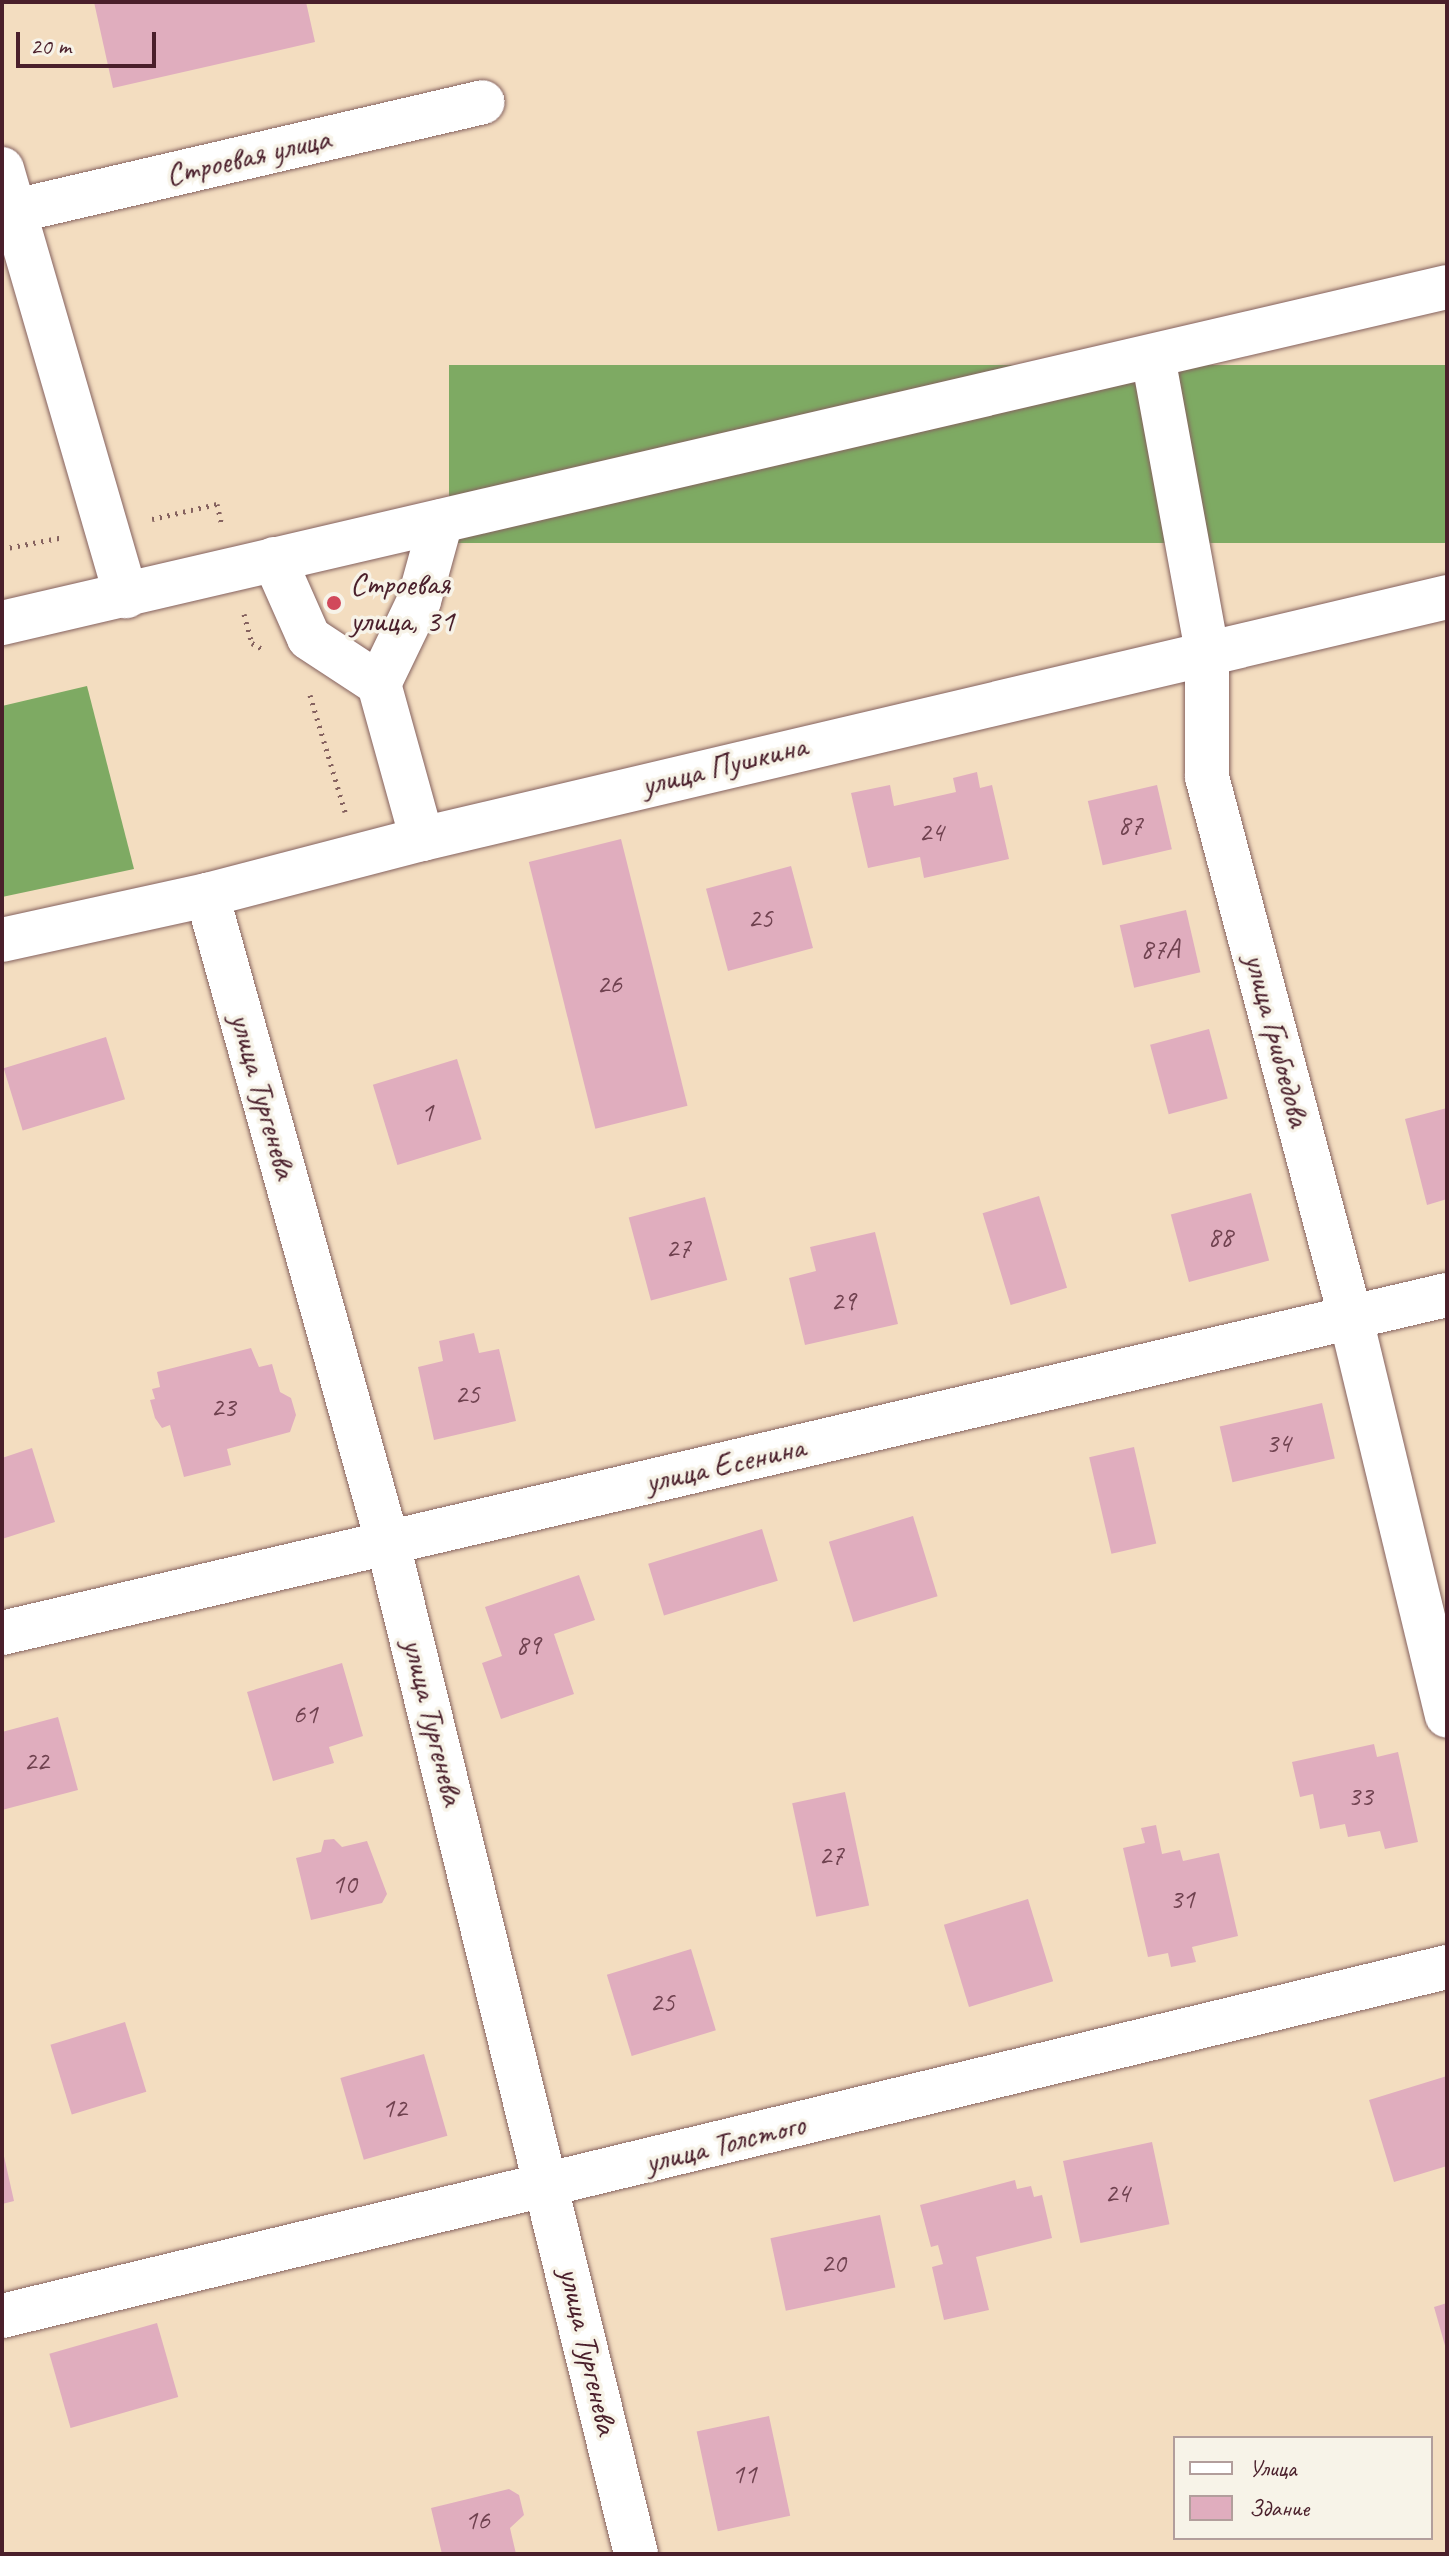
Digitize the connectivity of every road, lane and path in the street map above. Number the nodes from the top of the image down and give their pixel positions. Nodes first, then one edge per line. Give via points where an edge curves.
1 (482, 102) dead end
2 (2, 169) edge
3 (15, 211) junction
4 (1447, 287) edge
5 (1153, 357) junction
6 (441, 521) junction
7 (108, 529) junction
8 (2, 549) edge
9 (253, 564) junction
10 (126, 596) junction
11 (1447, 597) edge
12 (2, 623) edge
13 (1207, 650) junction
14 (265, 651) dead end
15 (379, 684) junction
16 (309, 692) dead end
17 (422, 839) junction
18 (358, 855) junction
19 (207, 895) junction
20 (2, 940) edge
21 (1447, 1295) edge
22 (1351, 1319) junction
23 (388, 1544) junction
24 (2, 1633) edge
25 (1447, 1716) edge
26 (1447, 1967) edge
27 (548, 2187) junction
28 (2, 2316) edge
29 (636, 2554) edge

1 - 3 street, Строевая улица
2 - 3 street
3 - 7 street
4 - 5 street
5 - 6 street
5 - 13 street, улица Грибоедова
6 - 9 street
6 - 15 street via 419,601
7 - 8 path
7 - 9 path via 217,504
7 - 10 street
9 - 10 street
9 - 14 path via 252,643
9 - 15 street via 309,638
10 - 12 street
11 - 13 street, улица Пушкина
13 - 17 street, улица Пушкина
13 - 22 street, улица Грибоедова via 1207,777
15 - 17 street
16 - 18 path
17 - 18 street, улица Пушкина
18 - 19 street, улица Пушкина
19 - 20 street, улица Пушкина
19 - 23 street, улица Тургенева
21 - 22 street, улица Есенина
22 - 23 street, улица Есенина
22 - 25 street, улица Грибоедова
23 - 24 street, улица Есенина
23 - 27 street, улица Тургенева
26 - 27 street, улица Толстого
27 - 28 street, улица Толстого
27 - 29 street, улица Тургенева

